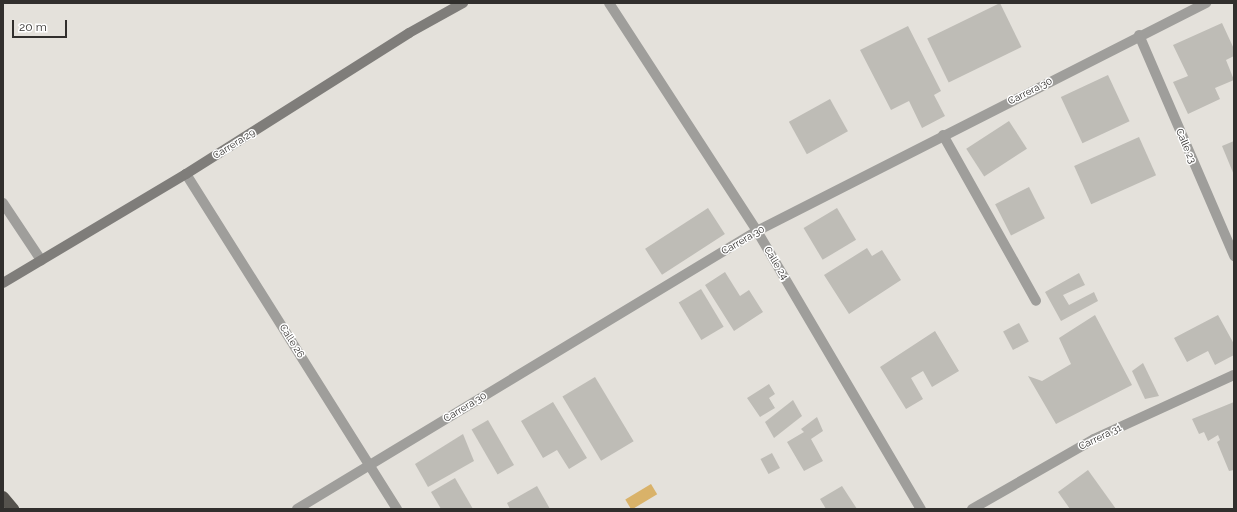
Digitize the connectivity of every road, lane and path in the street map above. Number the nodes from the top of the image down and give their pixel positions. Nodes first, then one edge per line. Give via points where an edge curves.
1 (463, 3) edge
2 (609, 3) edge
3 (1206, 3) edge
4 (1139, 36) junction
5 (943, 135) junction
6 (186, 174) junction
7 (3, 203) edge
8 (757, 232) junction
9 (1234, 256) edge
10 (41, 260) junction
11 (3, 283) edge
12 (1036, 301) dead end
13 (1234, 376) edge
14 (369, 464) junction
15 (3, 497) edge
16 (13, 509) edge
17 (297, 509) edge
18 (397, 509) edge
19 (921, 509) edge
20 (972, 509) edge

1 - 6 street, Carrera 29 via 409,33
2 - 8 street, Calle 24
3 - 4 street, Carrera 30
4 - 5 street, Carrera 30
4 - 9 street, Calle 23
5 - 8 street, Carrera 30
5 - 12 street
6 - 10 street, Carrera 29
6 - 14 street, Calle 26
7 - 10 street
8 - 14 street, Carrera 30
8 - 19 street, Calle 24
10 - 11 street, Carrera 29
13 - 20 street, Carrera 31 via 1094,439
14 - 17 street, Carrera 30
14 - 18 street, Calle 26
15 - 16 highway

